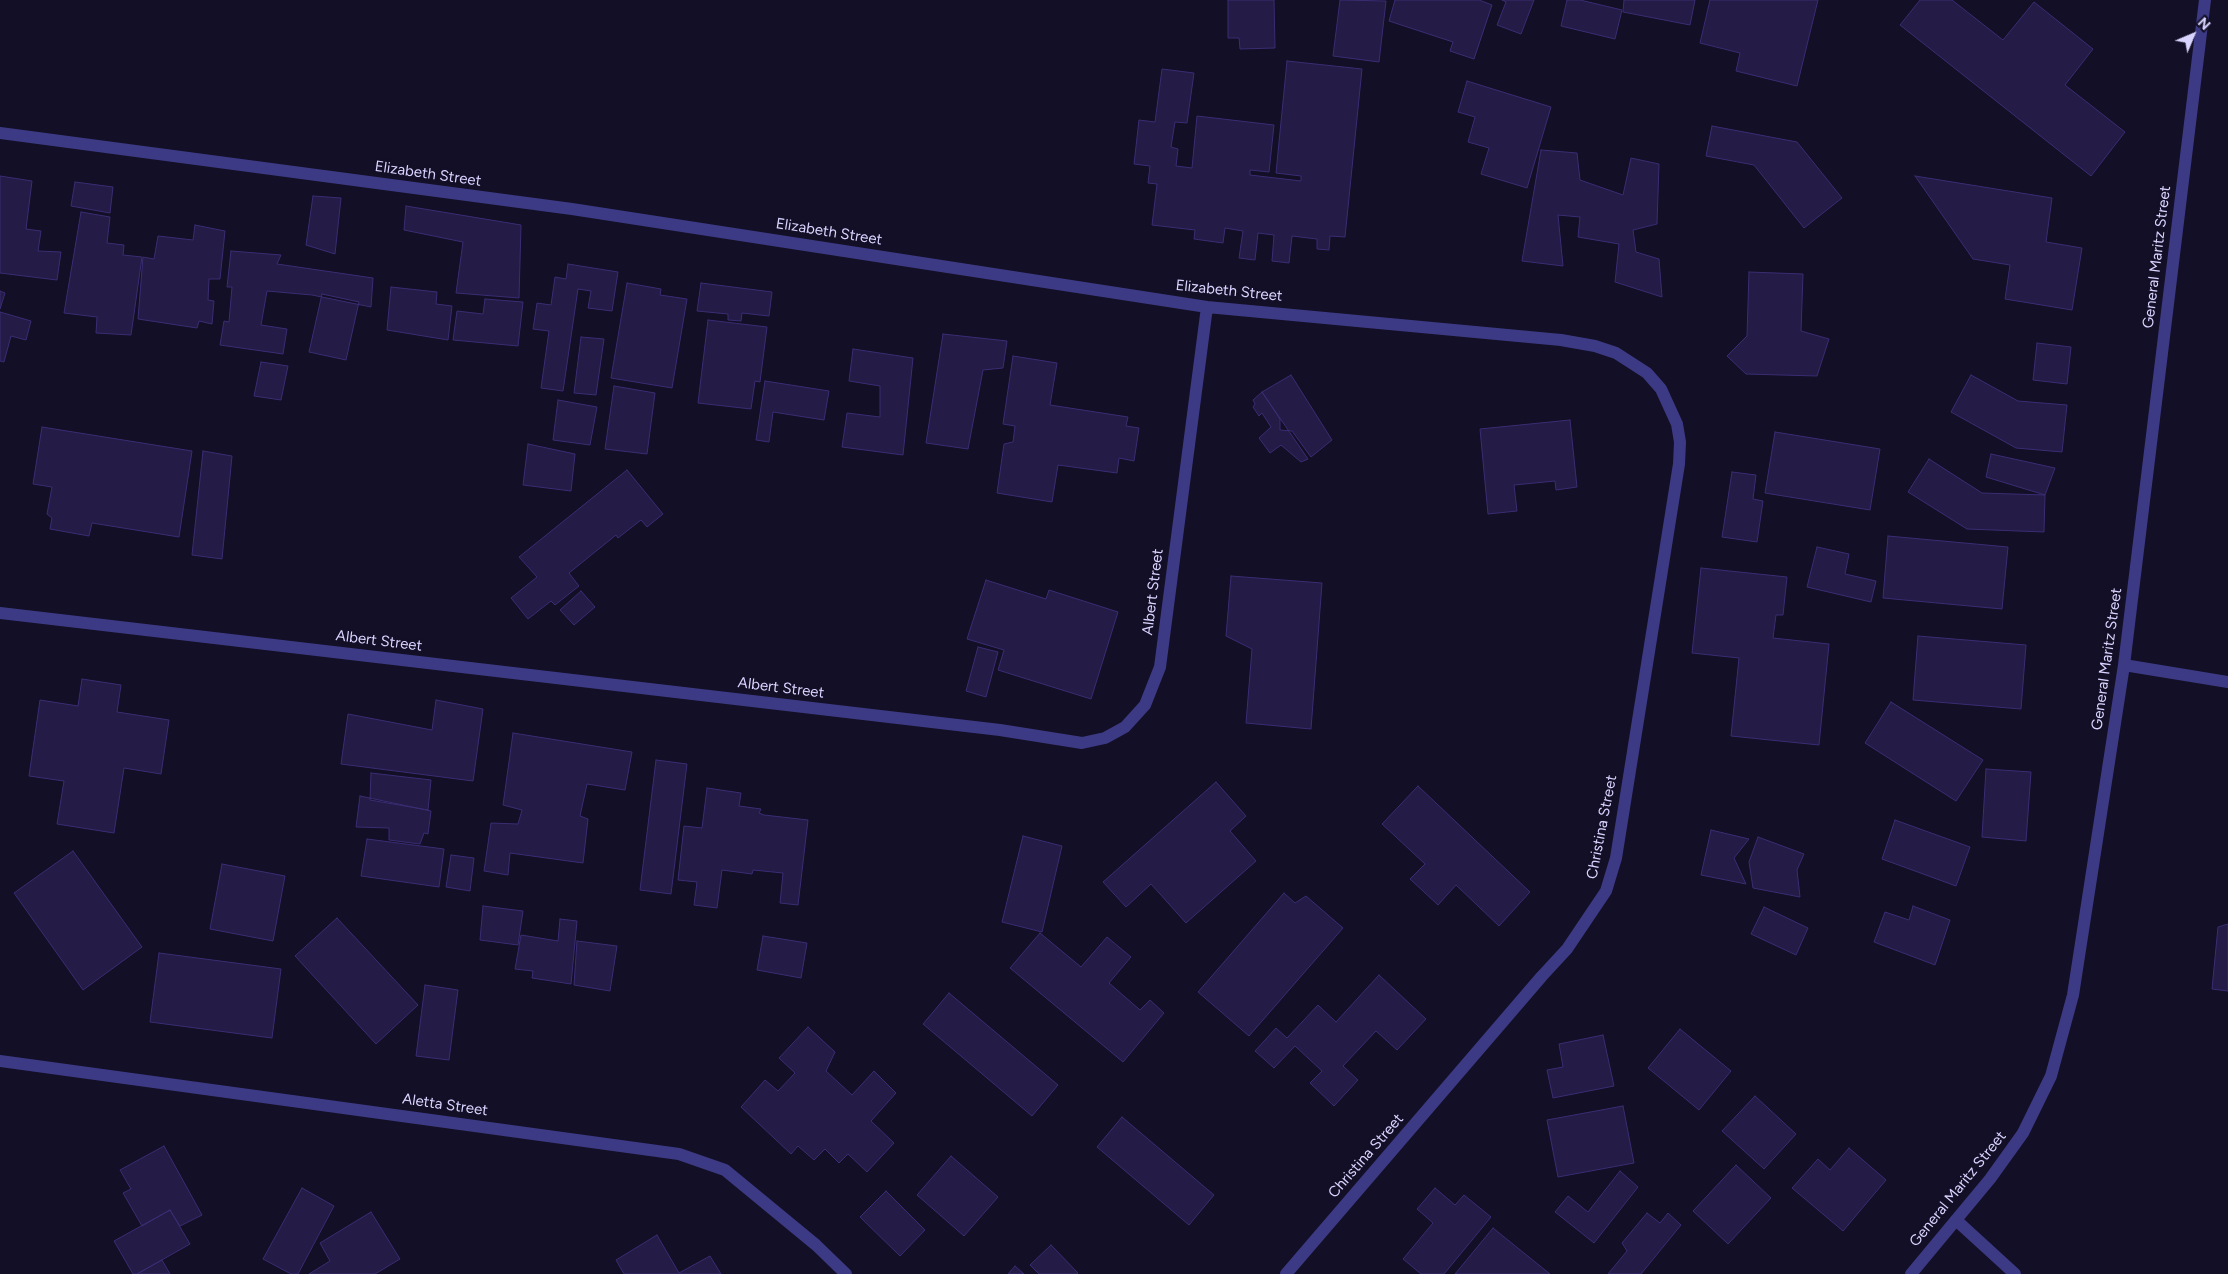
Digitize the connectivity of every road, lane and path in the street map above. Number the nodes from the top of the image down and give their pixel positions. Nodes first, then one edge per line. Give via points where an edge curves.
1 (2205, 0) edge
2 (0, 133) edge
3 (1206, 307) junction
4 (1647, 373) joint
5 (0, 613) edge
6 (2124, 665) junction
7 (2228, 682) edge
8 (0, 1061) edge
9 (1956, 1220) junction
10 (846, 1274) edge
11 (1286, 1274) edge
12 (1910, 1274) edge
13 (2015, 1274) edge

1 - 6 street, General Maritz Street
2 - 3 street, Elizabeth Street via 572,209
3 - 4 street, Elizabeth Street via 1561,340 1616,353
3 - 5 street, Albert Street via 1160,666 1145,705 1125,727 1105,738 1082,743 991,729
4 - 11 street, Christina Street via 1661,389 1677,424 1679,464 1616,858 1606,891 1567,949
6 - 7 street
6 - 9 street, General Maritz Street via 2073,995 2051,1076 2023,1133
8 - 10 street, Aletta Street via 679,1154 725,1170
9 - 12 street, General Maritz Street
9 - 13 street

